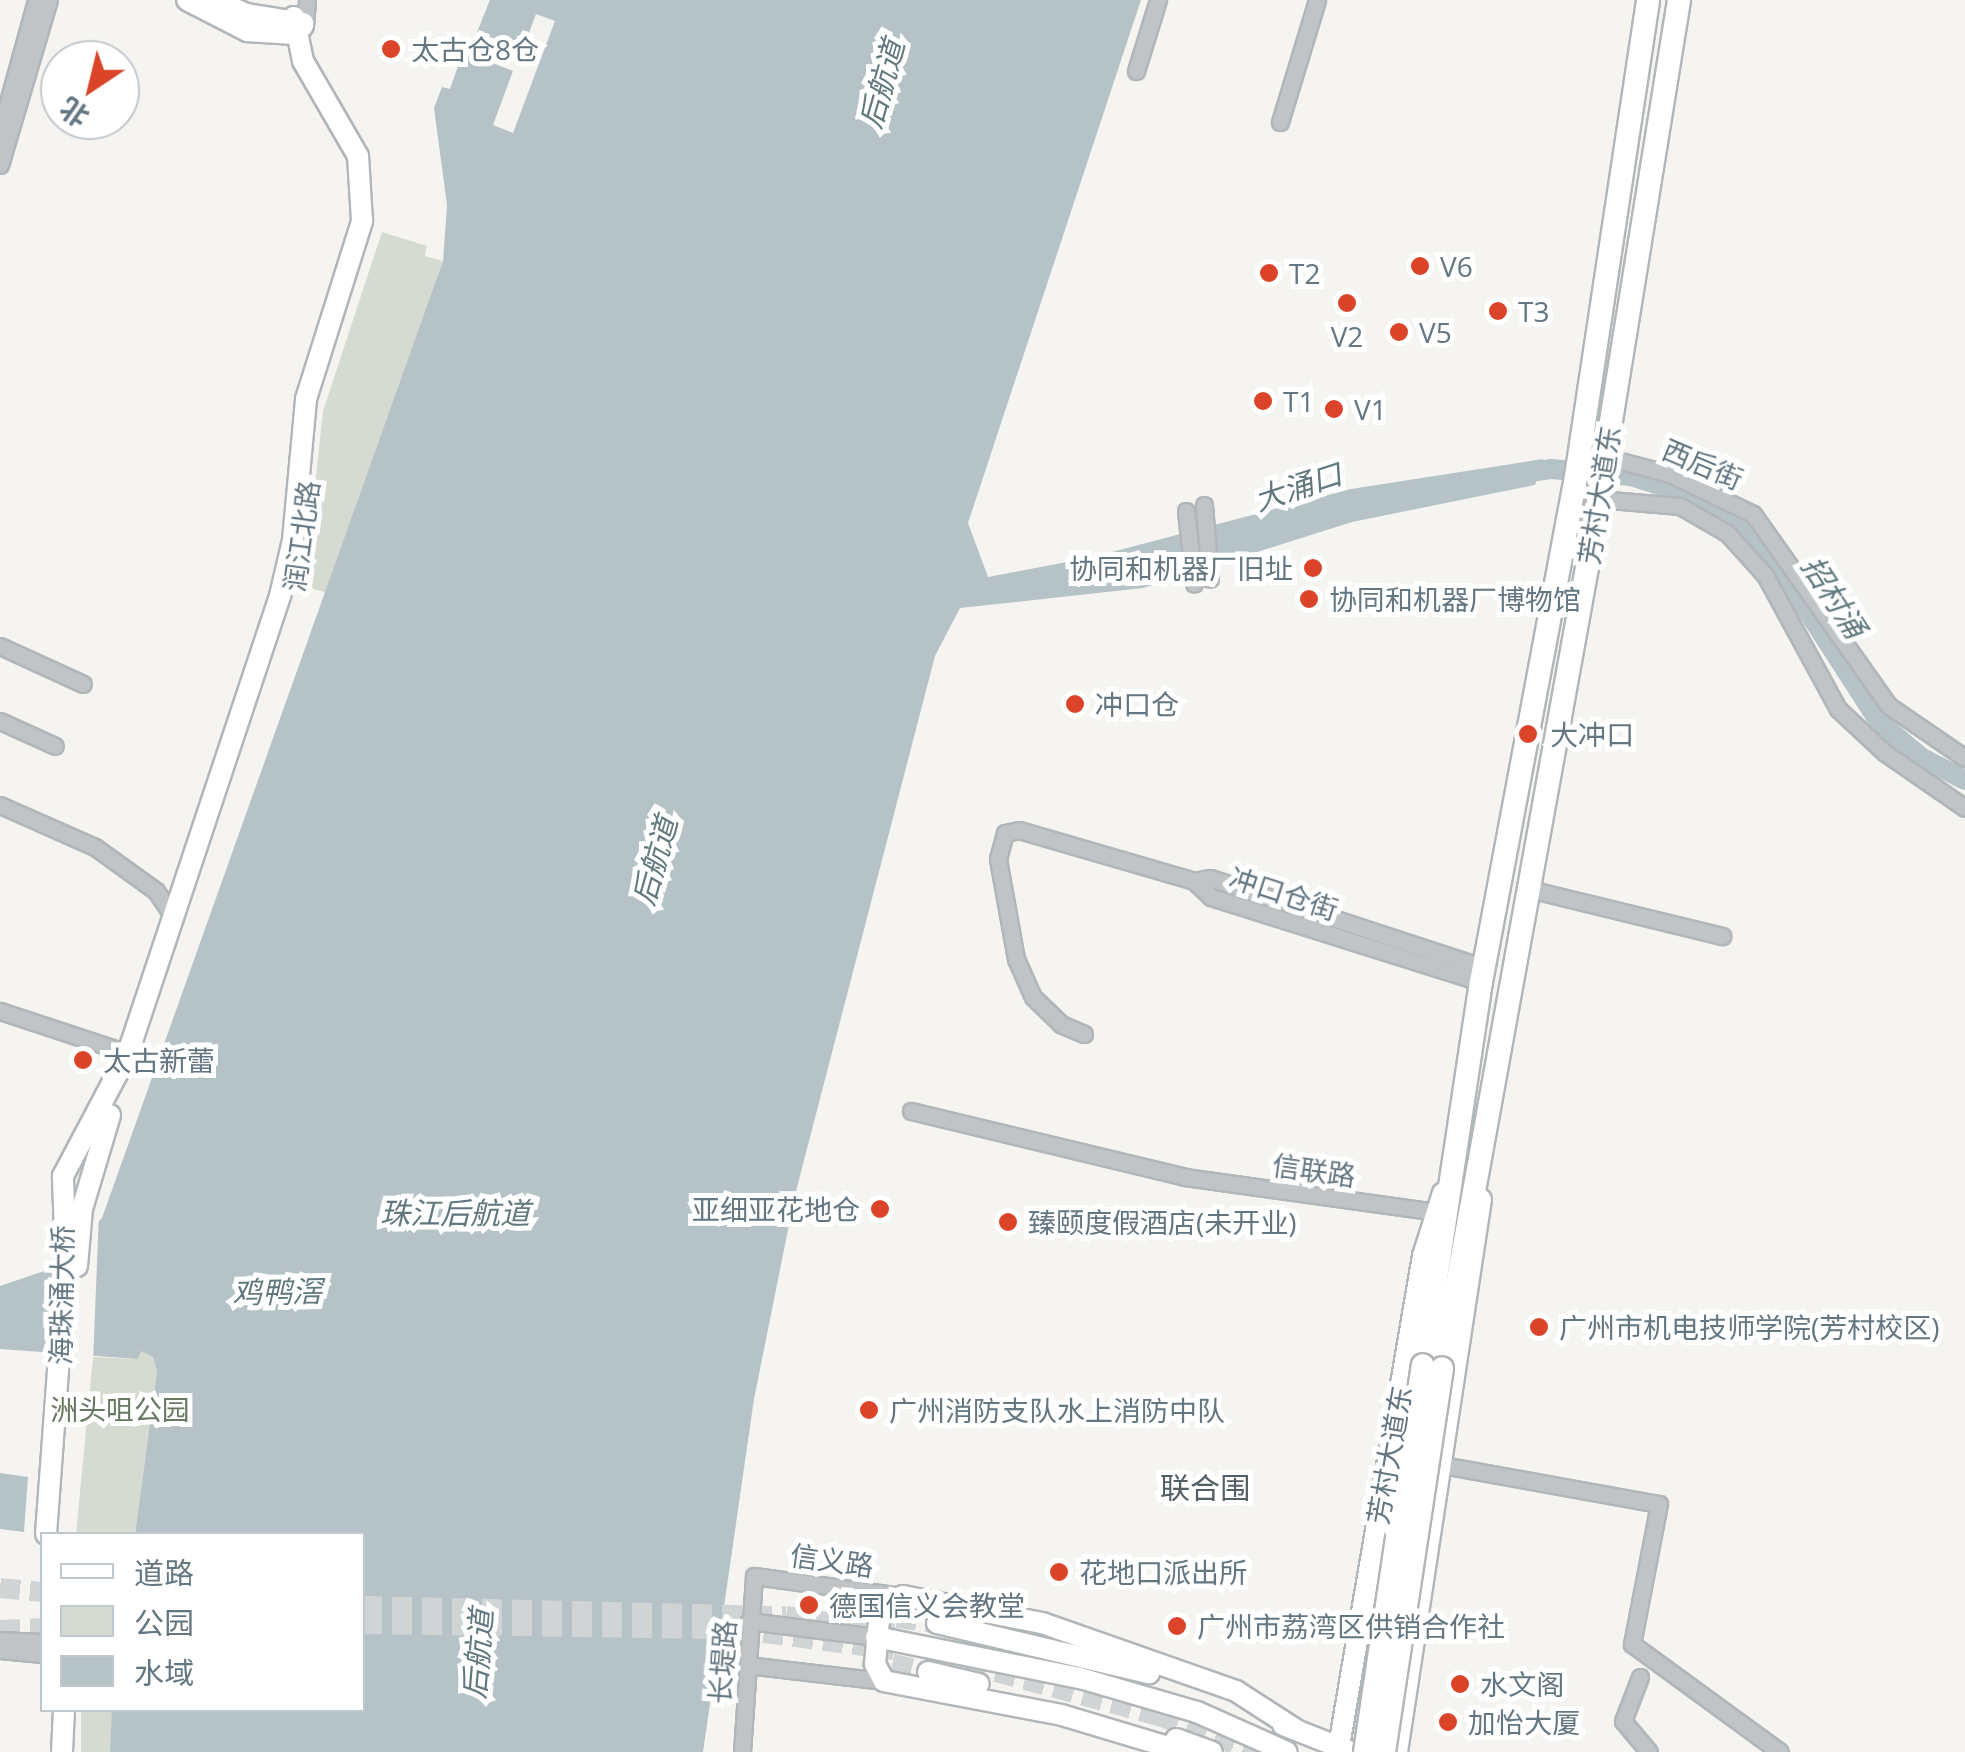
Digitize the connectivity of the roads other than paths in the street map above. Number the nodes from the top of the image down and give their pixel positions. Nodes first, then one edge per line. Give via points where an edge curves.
1 (36, 0) edge
2 (49, 0) edge
3 (187, 0) edge
4 (215, 0) edge
5 (1158, 0) edge
6 (1317, 0) edge
7 (1648, 0) edge
8 (1680, 0) edge
9 (299, 15) edge
10 (1136, 71) dead end
11 (1280, 122) dead end
12 (0, 131) edge
13 (0, 165) edge
14 (1602, 476) junction
15 (1204, 505) dead end
16 (1186, 511) dead end
17 (0, 646) edge
18 (83, 684) dead end
19 (0, 721) edge
20 (55, 746) dead end
21 (1965, 758) edge
22 (0, 806) edge
23 (1965, 808) edge
24 (1529, 889) junction
25 (173, 916) junction
26 (1722, 936) dead end
27 (1482, 974) junction
28 (0, 1011) edge
29 (1084, 1034) dead end
30 (130, 1063) junction
31 (911, 1110) dead end
32 (1453, 1162) junction
33 (1478, 1166) junction
34 (1436, 1212) junction
35 (1433, 1367) junction
36 (1442, 1466) junction
37 (46, 1532) edge
38 (60, 1532) edge
39 (754, 1576) joint
40 (903, 1596) junction
41 (750, 1621) junction
42 (938, 1623) tunnel mouth
43 (876, 1637) junction
44 (0, 1640) edge
45 (40, 1642) edge
46 (1358, 1646) junction
47 (0, 1650) edge
48 (40, 1654) edge
49 (1411, 1655) junction
50 (746, 1665) junction
51 (928, 1672) tunnel mouth
52 (1640, 1677) dead end
53 (884, 1681) junction
54 (51, 1712) edge
55 (64, 1712) edge
56 (1295, 1730) junction
57 (1343, 1750) edge
58 (49, 1752) edge
59 (62, 1752) edge
60 (742, 1752) edge
61 (1185, 1752) edge
62 (1212, 1752) edge
63 (1287, 1752) edge
64 (1365, 1752) edge
65 (1384, 1752) edge
66 (1397, 1752) edge
67 (1649, 1752) edge
68 (1780, 1752) edge

1 - 12 street
2 - 13 street
3 - 9 main road via 231,26
4 - 9 main road via 246,14
5 - 10 street
6 - 11 street
7 - 27 highway, 芳村大道东 via 1578,470
8 - 14 highway, 芳村大道东
9 - 25 main road, 润江北路 via 303,61 352,138 362,174 362,222 306,399 284,582
9 - 30 main road, 润江北路 via 310,48 363,134 376,180 376,213 317,405 295,592
14 - 21 street, 西后街 via 1670,474 1754,514 1889,706
14 - 23 street via 1680,506 1727,533 1765,575 1838,709 1884,752
14 - 24 highway, 芳村大道东
15 - 16 street via 1202,582
17 - 18 street
19 - 20 street
22 - 25 street via 95,847 156,891
24 - 26 street
24 - 33 highway, 芳村大道东
25 - 30 main road, 润江北路
27 - 29 street, 冲口仓街 via 1210,878 1194,881 1019,830 1005,833 998,859 1016,960 1033,997 1061,1024
27 - 32 highway, 芳村大道东
28 - 30 street
30 - 37 main road, 海珠涌大桥 via 64,1176 66,1264
30 - 38 main road, 海珠涌大桥 via 101,1132 80,1221 57,1491
31 - 34 street, 信联路 via 1185,1177
32 - 34 main road, 芳村大道东
32 - 35 highway, 芳村大道东
33 - 35 highway, 芳村大道东
33 - 36 main road, 芳村大道东 via 1479,1239
34 - 46 main road, 芳村大道东 via 1422,1256
35 - 64 highway, 芳村大道东, bridge
35 - 65 highway, 芳村大道东, bridge
36 - 49 main road, 芳村大道东
36 - 68 street via 1659,1504 1632,1644
39 - 40 street, 信义路
39 - 41 street, 长堤路
40 - 43 main road via 885,1608
40 - 56 main road via 1042,1623 1120,1648 1236,1691
41 - 43 street
41 - 50 street, 长堤路
42 - 56 main road via 1126,1664
43 - 53 main road
43 - 63 main road via 1080,1678 1197,1712
44 - 45 street
46 - 49 main road
46 - 57 main road, 芳村大道东
47 - 48 street
49 - 66 main road, 芳村大道东
50 - 53 street
50 - 60 street, 长堤路
51 - 62 main road via 1121,1719
52 - 67 street via 1623,1721
53 - 61 main road via 1062,1715
54 - 58 main road
55 - 59 main road
56 - 57 main road

